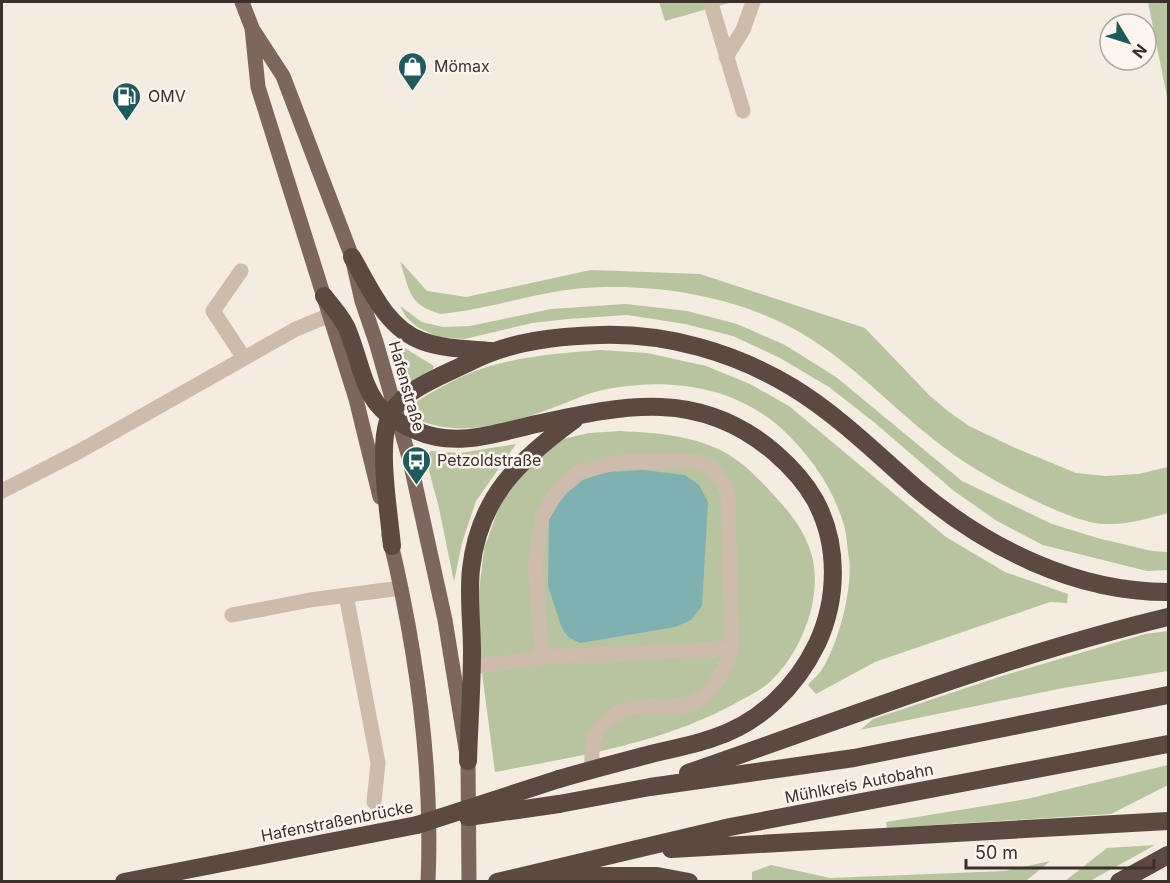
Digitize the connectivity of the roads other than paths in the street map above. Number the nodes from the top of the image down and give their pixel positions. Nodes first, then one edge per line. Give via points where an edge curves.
1 (242, 2) edge
2 (753, 2) edge
3 (712, 7) dead end
4 (252, 28) junction
5 (726, 57) junction
6 (743, 111) dead end
7 (352, 257) junction
8 (241, 271) dead end
9 (324, 296) junction
10 (330, 315) junction
11 (491, 351) junction
12 (244, 358) junction
13 (395, 416) junction
14 (578, 417) junction
15 (2, 491) edge
16 (392, 546) junction
17 (401, 588) junction
18 (1143, 592) junction
19 (1168, 592) edge
20 (346, 595) junction
21 (1168, 600) edge
22 (232, 615) dead end
23 (1168, 616) edge
24 (732, 649) junction
25 (542, 657) junction
26 (472, 667) junction
27 (1168, 694) edge
28 (1168, 744) edge
29 (468, 761) junction
30 (592, 770) junction
31 (650, 787) junction
32 (374, 802) dead end
33 (559, 804) joint
34 (1168, 821) edge
35 (417, 825) junction
36 (627, 852) junction
37 (1168, 855) edge
38 (558, 872) junction
39 (123, 882) edge
40 (428, 882) edge
41 (470, 882) edge
42 (497, 882) edge
43 (689, 882) edge
44 (1119, 882) edge

1 - 4 main road, Hafenstraße
2 - 5 street via 743,30
3 - 5 street
4 - 7 main road, Hafenstraße via 283,75
4 - 9 main road, Hafenstraße via 258,87
5 - 6 street
7 - 11 highway via 384,311 404,331 440,346
7 - 13 main road, Hafenstraße
8 - 12 street via 213,311
9 - 10 main road, Hafenstraße
9 - 13 highway via 347,328 372,399
10 - 12 street
10 - 16 main road, Hafenstraße via 356,399
11 - 13 highway via 410,393
11 - 18 highway via 553,338 611,334 678,341 750,365 828,412 919,490 985,539 1026,560 1076,578
12 - 15 street
13 - 14 highway via 426,435 453,439
13 - 16 highway via 386,429 384,457
13 - 29 main road, Hafenstraße via 410,461 436,574
14 - 26 highway via 522,460 499,489 486,515 471,570
14 - 30 highway via 615,408 648,406 680,408 730,423 766,446 799,477 823,516 833,558 825,624 807,662 780,696 760,713 716,737
16 - 17 main road, Hafenstraße
17 - 20 street
17 - 40 main road, Hafenstraße via 423,745
18 - 19 highway
18 - 21 street
20 - 22 street
20 - 32 street via 378,763
23 - 31 highway via 1013,660
24 - 25 street
24 - 25 street via 728,495 723,482 710,467 695,460 623,461 578,472 558,490 542,517 535,565
24 - 30 street via 723,673 701,699 684,705 633,706 617,712 592,739
25 - 26 street
26 - 29 highway
27 - 31 highway, Mühlkreis Autobahn via 854,758
28 - 36 highway, Mühlkreis Autobahn via 730,827
29 - 41 main road, Hafenstraße
30 - 35 highway, bridge
31 - 33 highway, Mühlkreis Autobahn
33 - 35 highway, Hafenstraßenbrücke, bridge
34 - 36 highway
35 - 39 highway, Hafenstraßenbrücke
36 - 38 highway, Mühlkreis Autobahn
37 - 44 highway
38 - 42 highway
38 - 43 highway via 657,876

